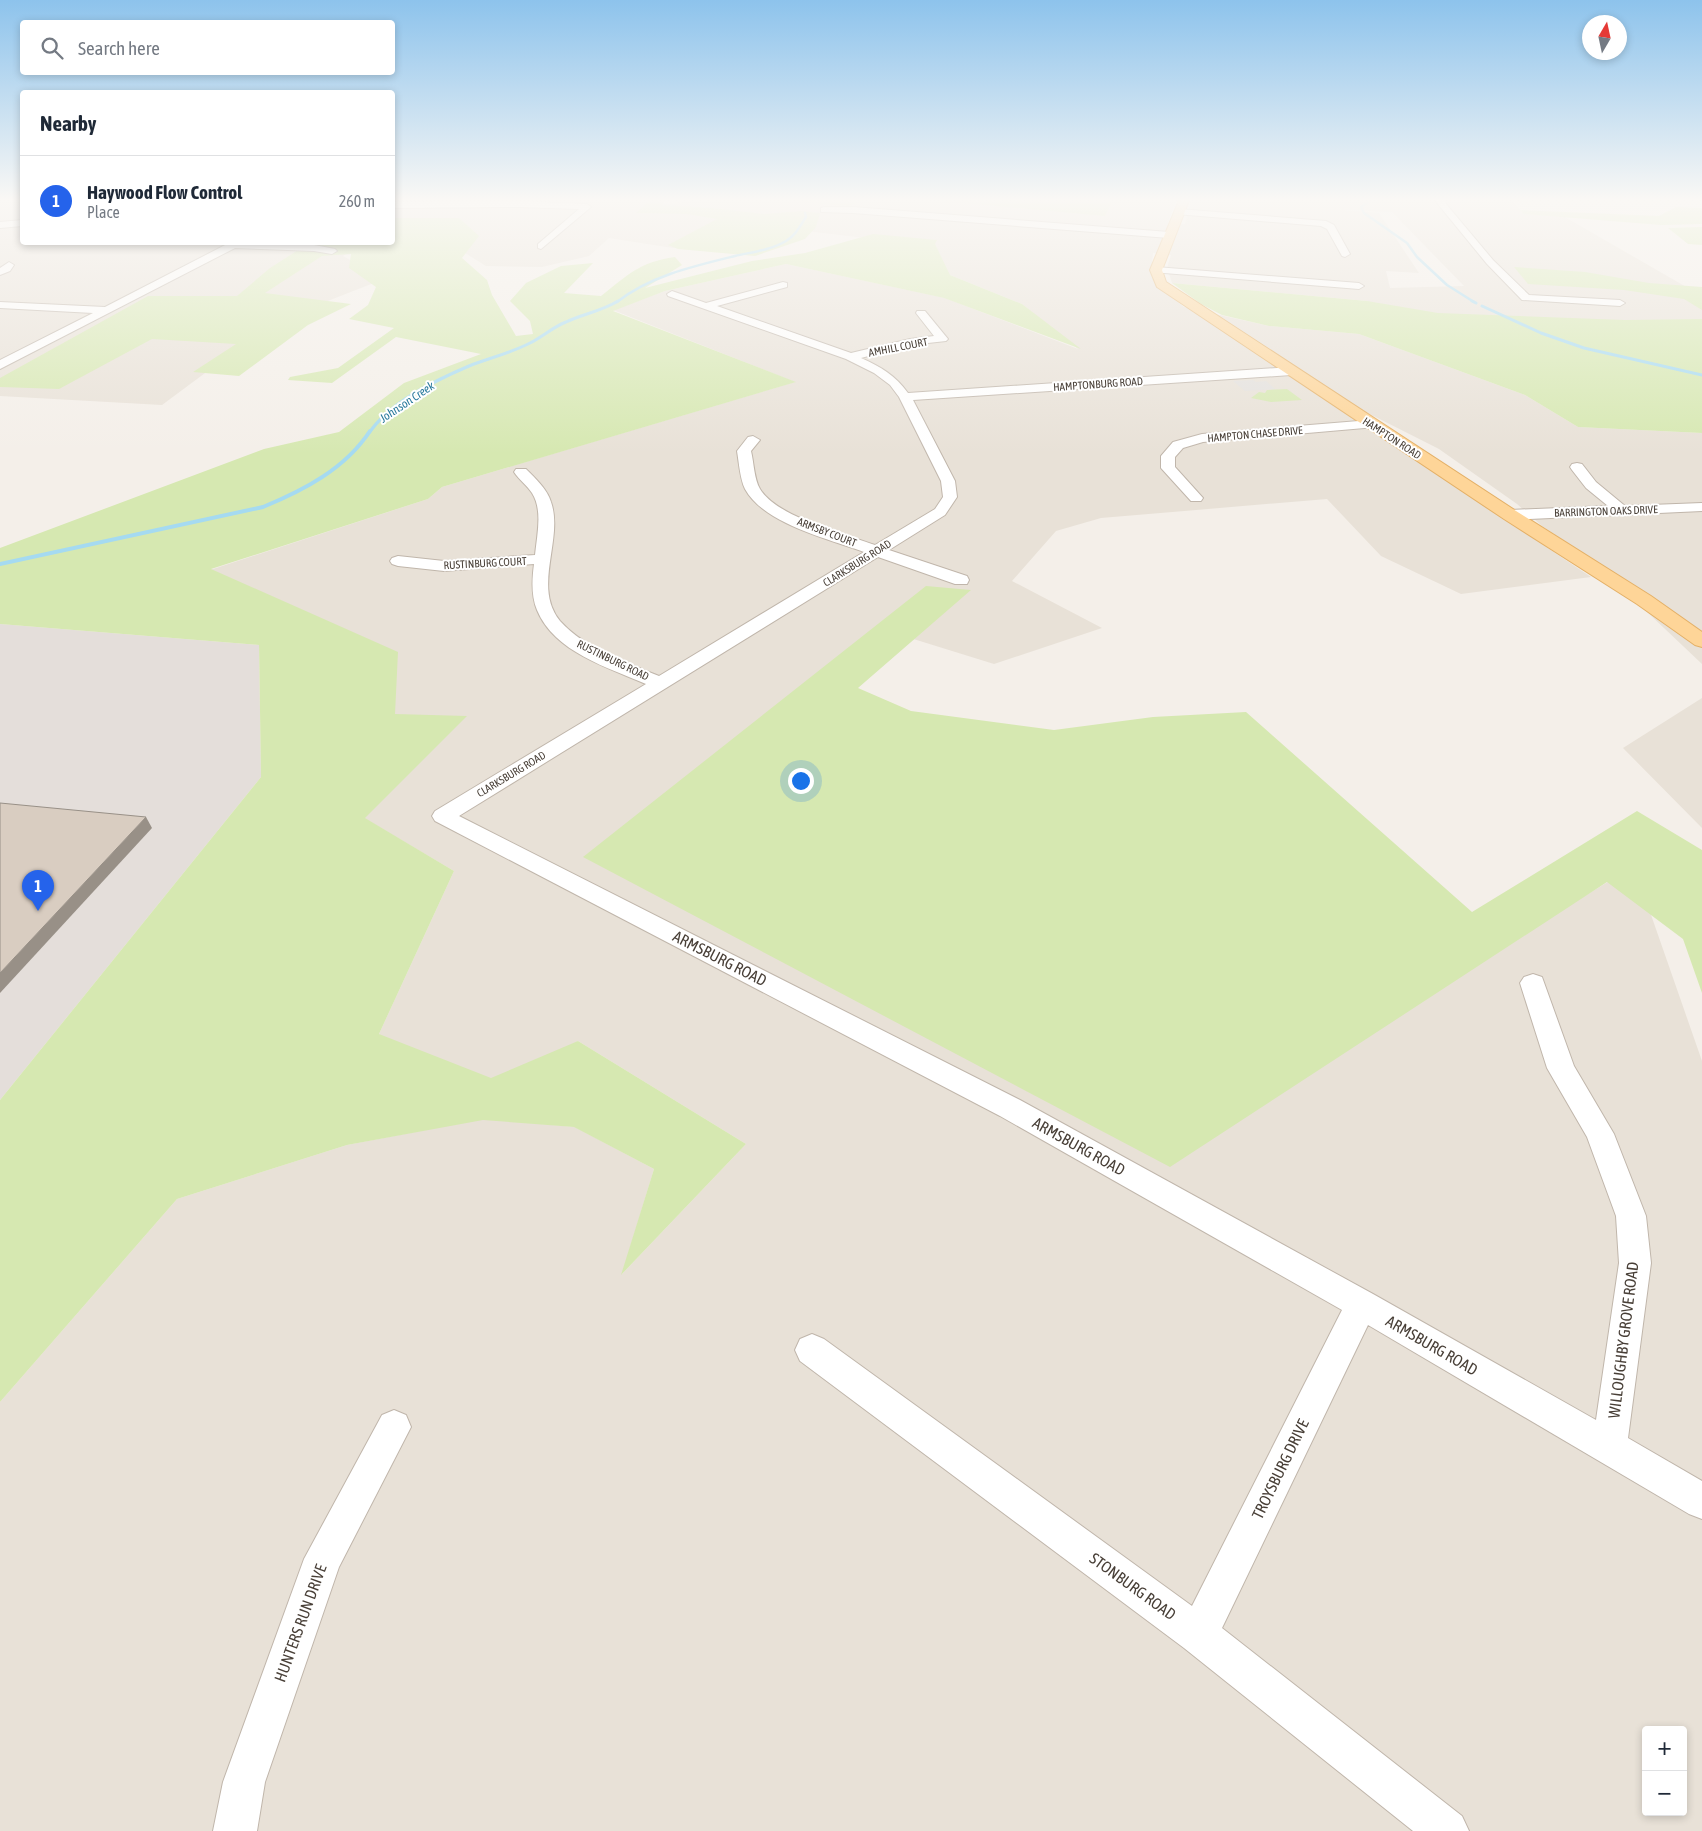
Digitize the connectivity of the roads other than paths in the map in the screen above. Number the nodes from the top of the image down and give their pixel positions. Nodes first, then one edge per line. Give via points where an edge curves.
1 (159, 283) edge
2 (1161, 283) edge
3 (1327, 283) edge
4 (1511, 283) edge
5 (783, 285) dead end
6 (1359, 286) dead end
7 (672, 294) dead end
8 (1620, 303) dead end
9 (0, 305) edge
10 (706, 306) junction
11 (108, 310) junction
12 (921, 312) dead end
13 (850, 357) junction
14 (0, 365) edge
15 (1291, 371) junction
16 (905, 398) junction
17 (1371, 424) junction
18 (753, 440) dead end
19 (1577, 467) dead end
20 (521, 472) dead end
21 (1196, 498) dead end
22 (1702, 507) edge
23 (1621, 510) junction
24 (1510, 515) junction
25 (877, 551) junction
26 (542, 559) junction
27 (398, 561) dead end
28 (961, 580) dead end
29 (1702, 642) edge
30 (661, 683) junction
31 (443, 816) joint
32 (1533, 983) dead end
33 (1362, 1304) junction
34 (812, 1350) dead end
35 (394, 1427) dead end
36 (1609, 1447) junction
37 (1702, 1501) edge
38 (1198, 1634) junction
39 (235, 1831) edge
40 (1447, 1831) edge

1 - 11 street
2 - 15 main road, HAMPTON ROAD
3 - 6 street
4 - 8 street via 1530,299
5 - 10 street
7 - 10 street, CLARKSBURG ROAD
9 - 11 street
10 - 13 street, CLARKSBURG ROAD
11 - 14 street
12 - 13 street, AMHILL COURT via 942,339 910,342
13 - 16 street, CLARKSBURG ROAD via 878,370 894,382
15 - 16 street, HAMPTONBURG ROAD
15 - 17 main road, HAMPTON ROAD
16 - 25 street, CLARKSBURG ROAD via 948,481 950,497 940,512
17 - 21 street, HAMPTON CHASE DRIVE via 1202,438 1178,445 1168,456 1168,468
17 - 24 main road, HAMPTON ROAD
18 - 25 street, ARMSBY COURT via 744,451 752,488 761,500 806,526
19 - 23 street via 1591,485
20 - 26 street, RUSTINBURG ROAD via 539,491 545,505
22 - 23 street, BARRINGTON OAKS DRIVE
23 - 24 street, BARRINGTON OAKS DRIVE
24 - 29 main road, HAMPTON ROAD via 1644,600
25 - 28 street, ARMSBY COURT
25 - 30 street, CLARKSBURG ROAD
26 - 27 street, RUSTINBURG COURT via 444,566
26 - 30 street, RUSTINBURG ROAD via 542,599 551,621 570,640
30 - 31 street, CLARKSBURG ROAD
31 - 33 street, ARMSBURG ROAD via 1010,1108
32 - 36 street, WILLOUGHBY GROVE ROAD via 1561,1068 1600,1134 1631,1216 1635,1263
33 - 36 street, ARMSBURG ROAD
33 - 38 street, TROYSBURG DRIVE
34 - 38 street, STONBURG ROAD
35 - 39 street, HUNTERS RUN DRIVE via 323,1559 244,1782
36 - 37 street, ARMSBURG ROAD
38 - 40 street, STONBURG ROAD

